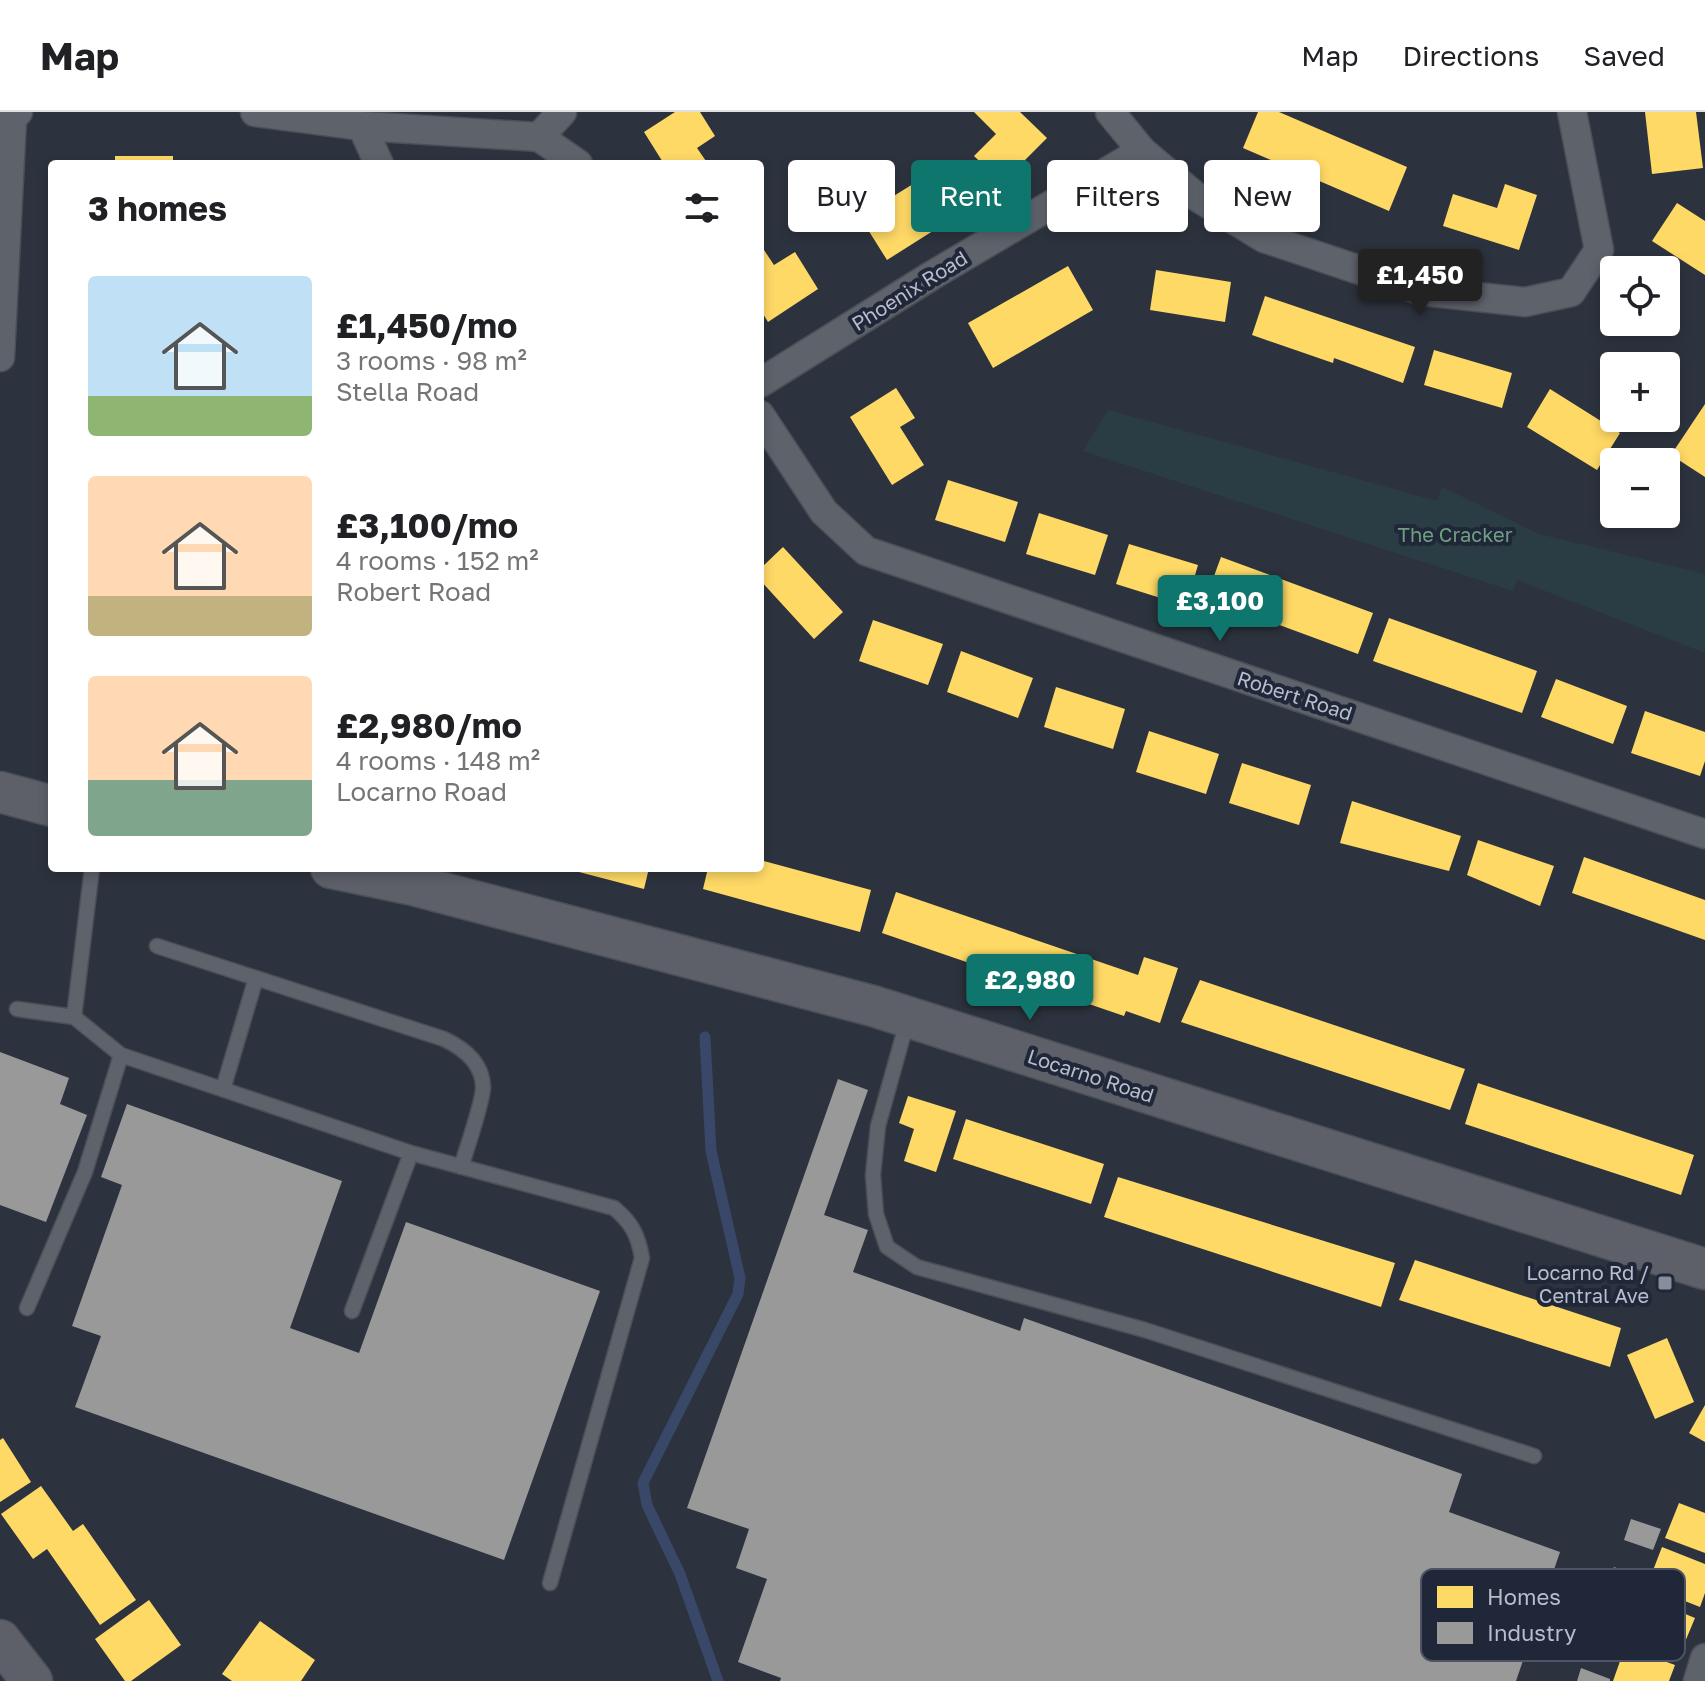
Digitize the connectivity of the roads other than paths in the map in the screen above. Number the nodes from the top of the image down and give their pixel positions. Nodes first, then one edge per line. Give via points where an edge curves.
1 (562, 112) edge
2 (1110, 112) edge
3 (1572, 112) edge
4 (273, 113) edge
5 (15, 115) edge
6 (362, 126) junction
7 (539, 137) junction
8 (1142, 151) junction
9 (377, 160) edge
10 (572, 160) edge
11 (0, 357) edge
12 (764, 380) edge
13 (764, 421) edge
14 (0, 792) edge
15 (48, 805) edge
16 (1705, 834) edge
17 (92, 872) edge
18 (350, 872) edge
19 (157, 946) dead end
20 (256, 978) junction
21 (17, 1009) dead end
22 (74, 1017) junction
23 (908, 1017) junction
24 (121, 1055) junction
25 (223, 1089) junction
26 (411, 1153) junction
27 (461, 1167) junction
28 (1705, 1269) edge
29 (27, 1308) dead end
30 (352, 1311) dead end
31 (1534, 1456) dead end
32 (550, 1583) dead end
33 (0, 1640) edge
34 (1705, 1658) edge
35 (32, 1681) edge
36 (1698, 1681) edge

1 - 7 street
2 - 8 street
3 - 8 street via 1599,250 1571,292 1525,302 1422,291 1264,238 1194,195
4 - 6 street
5 - 11 street
6 - 7 street
6 - 9 street
7 - 10 street
8 - 12 street, Phoenix Road
13 - 16 street, Robert Road via 824,512 866,551
14 - 15 street
17 - 22 lane
18 - 23 street, Locarno Road
19 - 20 lane
20 - 25 lane
20 - 27 lane via 463,1048 484,1087
21 - 22 lane
22 - 24 lane
23 - 28 street, Locarno Road
23 - 31 lane via 876,1138 876,1214 887,1247 917,1267 1145,1330
24 - 25 lane
24 - 29 lane via 85,1172
25 - 26 lane
26 - 27 lane
26 - 30 lane
27 - 32 lane via 614,1208 638,1236 642,1258
33 - 35 street
34 - 36 street

